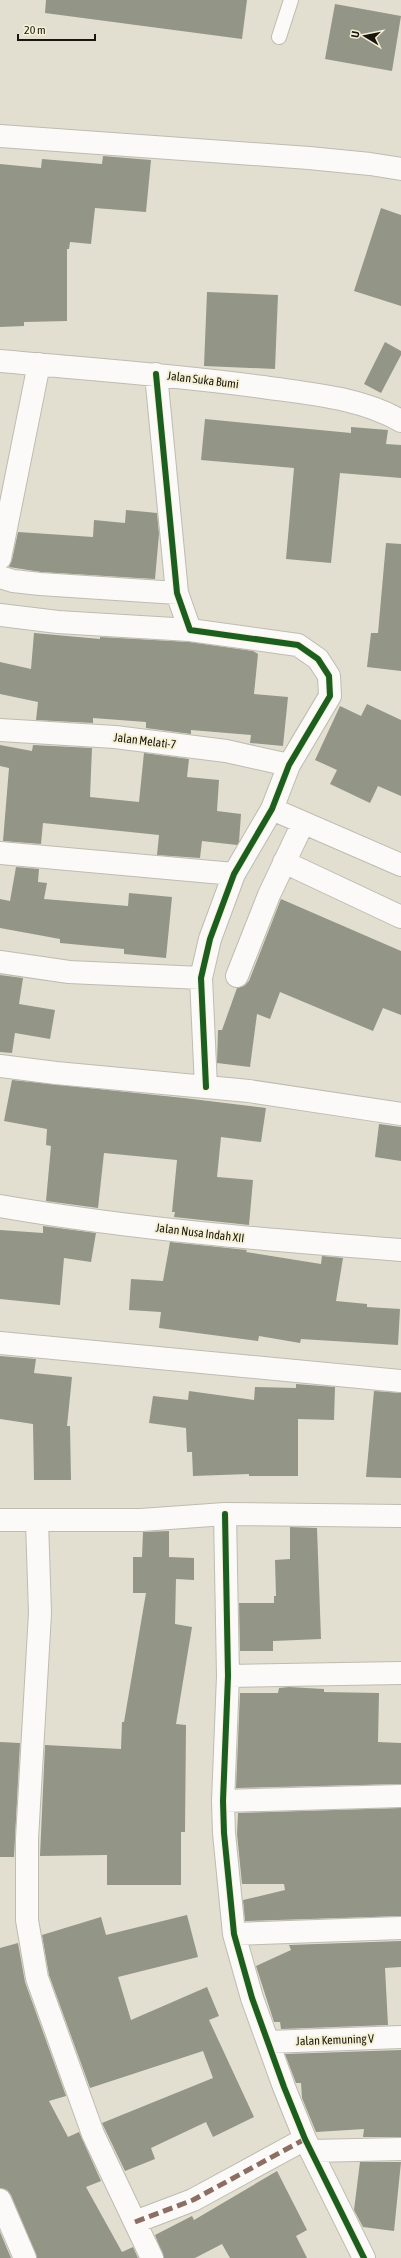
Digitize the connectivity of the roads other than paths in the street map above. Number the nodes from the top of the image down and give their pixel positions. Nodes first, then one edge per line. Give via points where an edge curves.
1 (291, 0) edge
2 (279, 37) dead end
3 (0, 136) edge
4 (401, 169) edge
5 (0, 361) edge
6 (39, 364) junction
7 (156, 374) junction
8 (401, 421) edge
9 (0, 558) edge
10 (0, 577) edge
11 (177, 593) junction
12 (0, 615) edge
13 (190, 630) junction
14 (0, 730) edge
15 (289, 765) junction
16 (272, 809) junction
17 (303, 823) junction
18 (0, 853) edge
19 (284, 862) junction
20 (401, 865) edge
21 (234, 874) junction
22 (401, 917) edge
23 (0, 962) edge
24 (237, 976) dead end
25 (201, 978) junction
26 (0, 1066) edge
27 (206, 1087) junction
28 (401, 1114) edge
29 (0, 1206) edge
30 (401, 1250) edge
31 (0, 1343) edge
32 (401, 1381) edge
33 (225, 1514) junction
34 (401, 1516) edge
35 (0, 1520) edge
36 (37, 1521) junction
37 (401, 1673) edge
38 (228, 1676) junction
39 (401, 1796) edge
40 (223, 1801) junction
41 (401, 1928) edge
42 (234, 1934) junction
43 (401, 2037) edge
44 (269, 2042) junction
45 (309, 2145) junction
46 (401, 2149) edge
47 (0, 2200) edge
48 (136, 2222) junction
49 (25, 2258) edge
50 (152, 2258) edge
51 (364, 2258) edge

1 - 2 lane
3 - 4 street via 309,158
5 - 6 street, Jalan Suka Bumi
6 - 7 street, Jalan Suka Bumi
6 - 9 street
7 - 8 street, Jalan Suka Bumi via 324,396 362,405
7 - 11 street
10 - 11 street via 40,584
11 - 13 street
12 - 13 street via 58,622
13 - 15 street via 298,645 318,659 329,676 330,696
14 - 15 street, Jalan Melati-7 via 115,737 226,751
15 - 16 street
16 - 17 street
16 - 21 street
17 - 19 street
17 - 20 street
18 - 21 street
19 - 22 street
19 - 24 street
21 - 25 street via 210,939
23 - 25 street via 69,972
25 - 27 street
26 - 27 street
27 - 28 street
29 - 30 street, Jalan Nusa Indah XII via 51,1215 236,1238
31 - 32 street
33 - 34 street
33 - 36 street via 141,1520
33 - 38 street
35 - 36 street
36 - 48 street via 40,1613 26,1920 37,1978 60,2044 93,2134
37 - 38 street
38 - 40 street
39 - 40 street
40 - 42 street
41 - 42 street
42 - 44 street via 252,1998
43 - 44 street, Jalan Kemuning V
44 - 45 street
45 - 46 street
45 - 48 street via 193,2200
45 - 51 street
47 - 49 street
48 - 50 street

